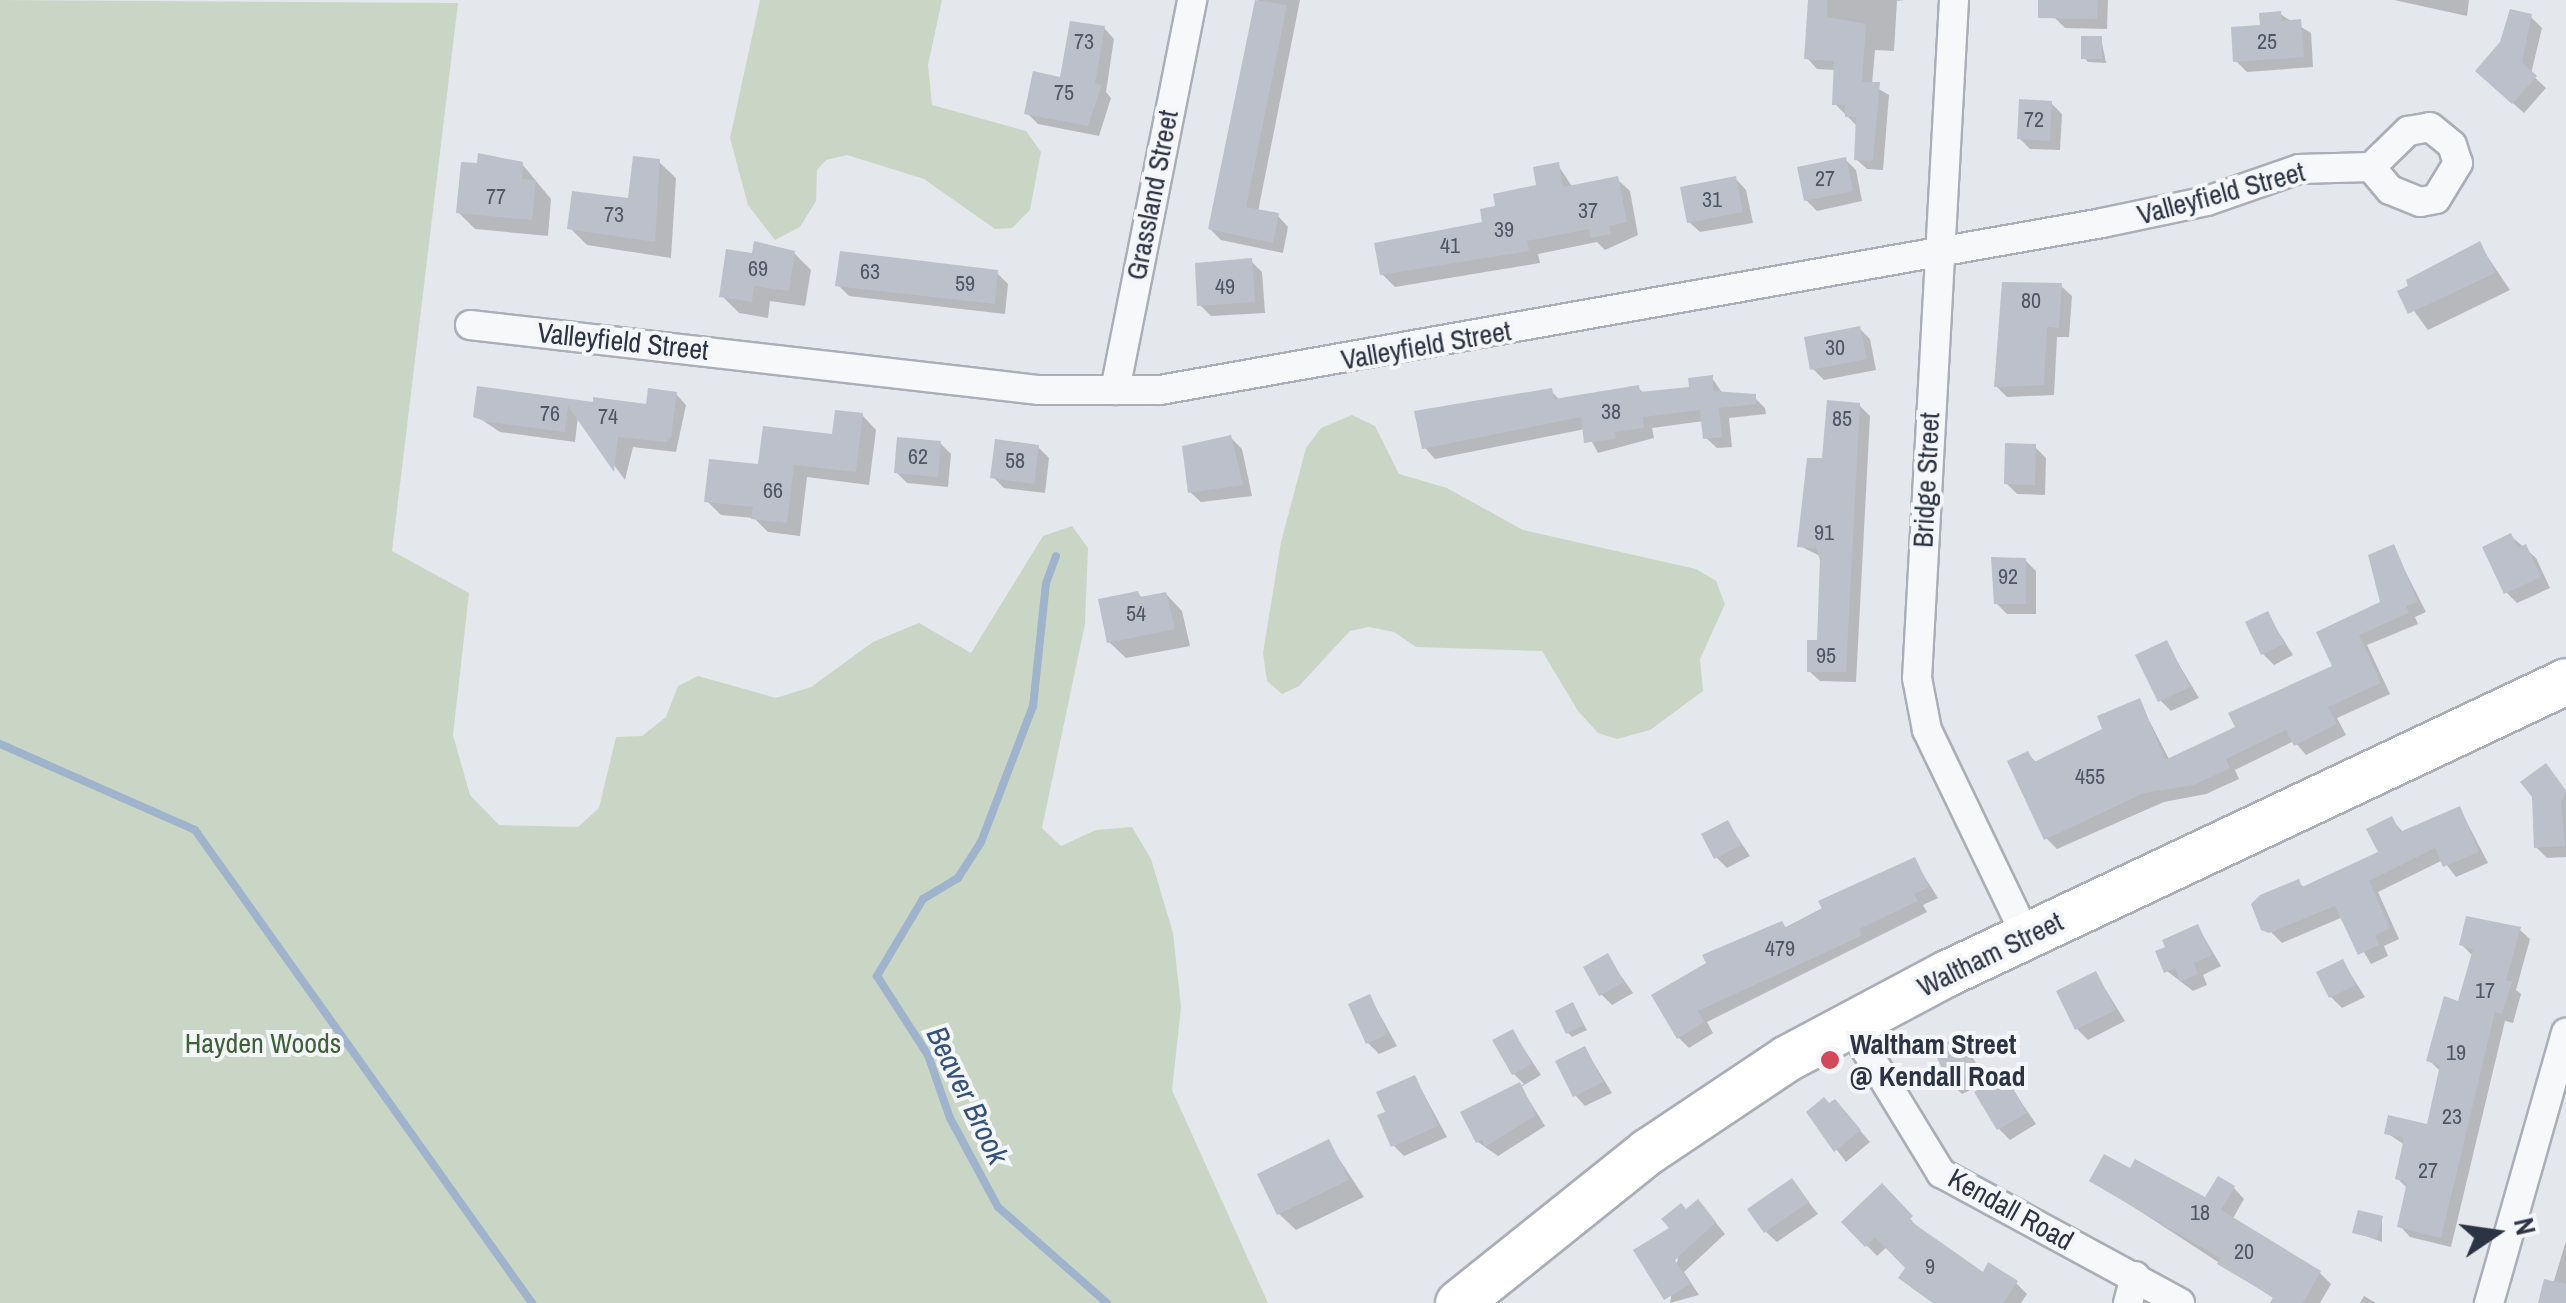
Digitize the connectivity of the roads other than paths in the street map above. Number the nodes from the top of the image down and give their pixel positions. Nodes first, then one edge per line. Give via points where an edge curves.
1 (1192, 0) edge
2 (1954, 0) edge
3 (2371, 167) dead end
4 (1940, 249) junction
5 (470, 325) dead end
6 (1115, 390) junction
7 (2566, 681) edge
8 (2026, 936) junction
9 (1850, 1024) junction
10 (2566, 1033) edge
11 (2131, 1290) edge
12 (1458, 1303) edge
13 (2180, 1303) edge
14 (2489, 1303) edge

1 - 6 street, Grassland Street
2 - 4 street, Bridge Street
3 - 4 street, Valleyfield Street via 2298,170 2207,200
4 - 6 street, Valleyfield Street via 1334,362 1160,390
4 - 8 street, Bridge Street via 1917,678 1927,730
5 - 6 street, Valleyfield Street via 1039,390
7 - 8 main road, Waltham Street
8 - 9 main road, Waltham Street
9 - 11 street, Kendall Road via 1941,1173
9 - 12 main road, Waltham Street via 1678,1130
10 - 14 street
11 - 13 street, Kendall Road

